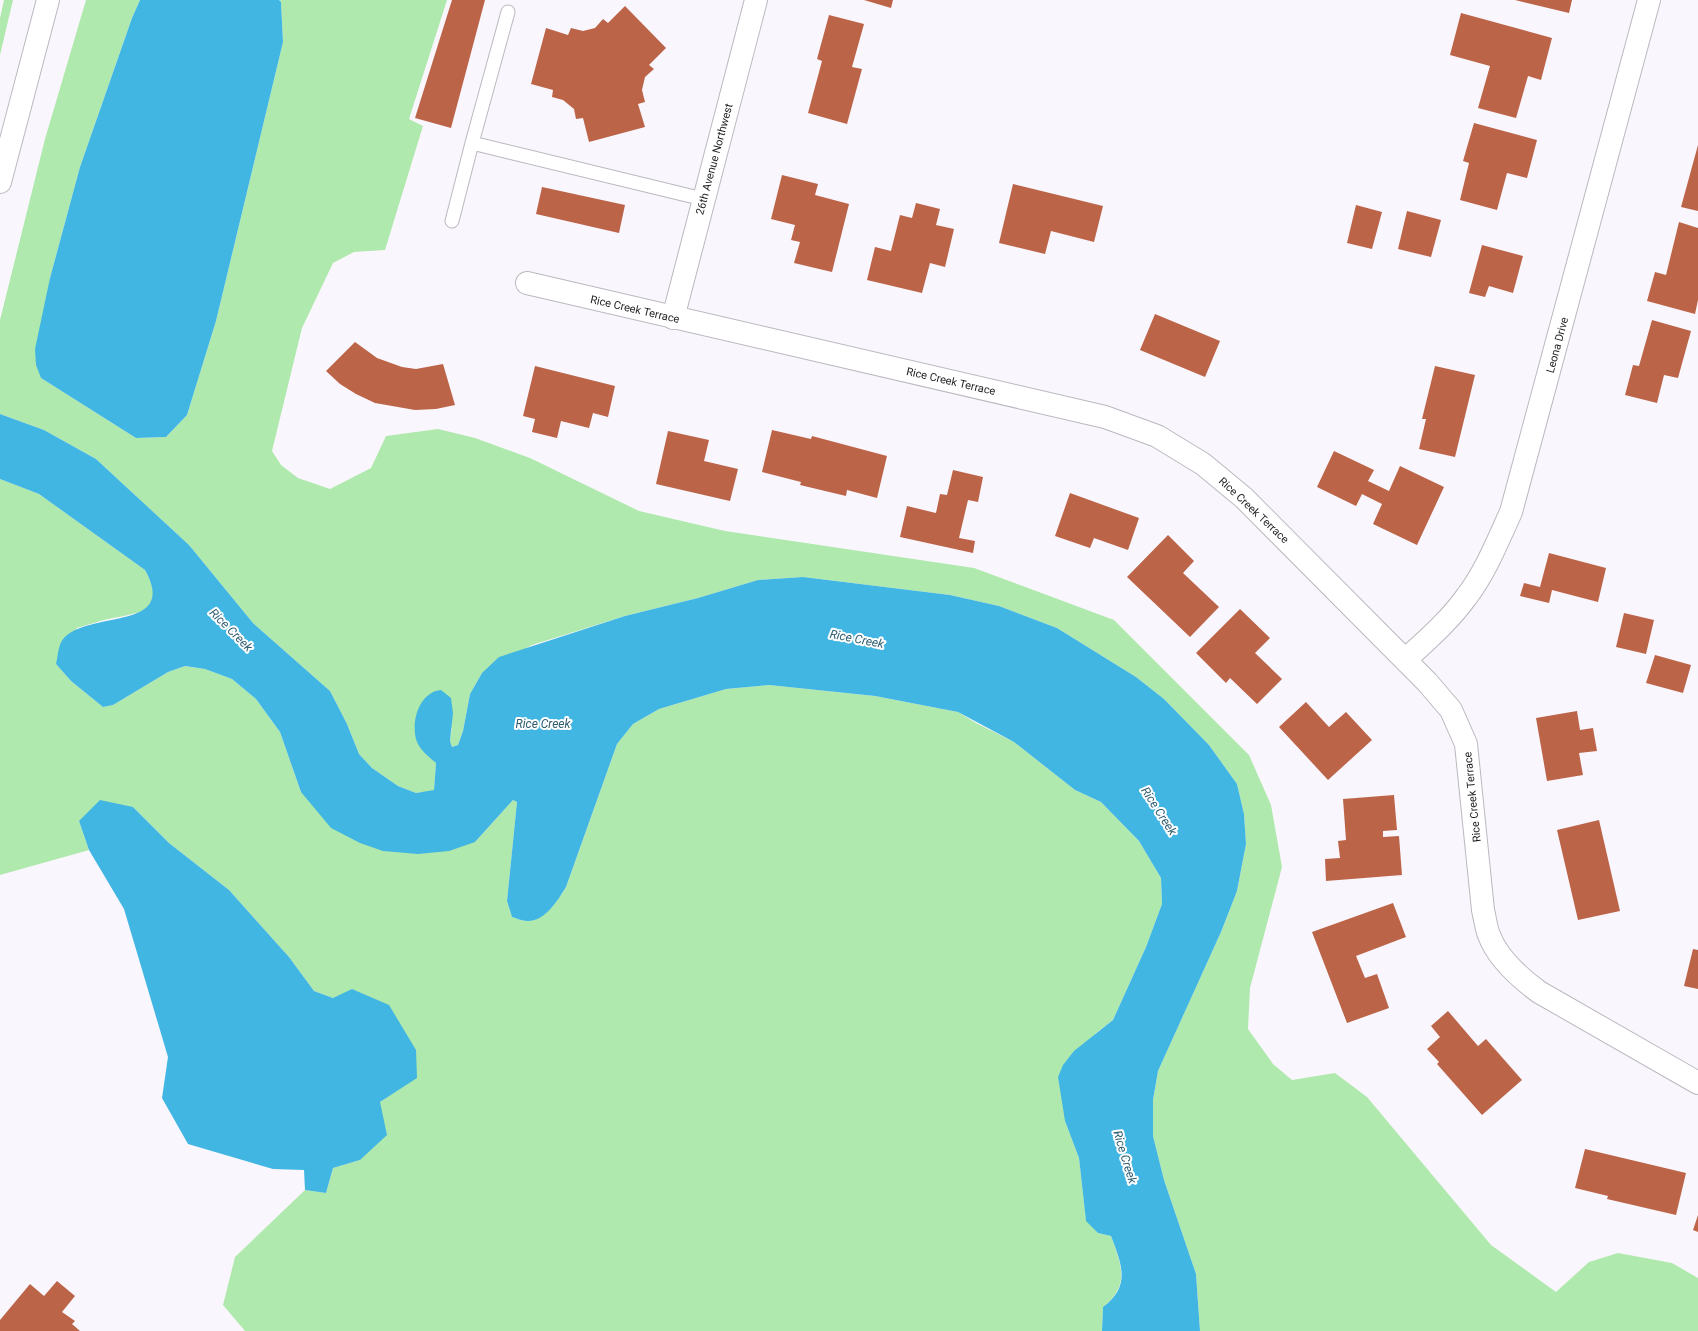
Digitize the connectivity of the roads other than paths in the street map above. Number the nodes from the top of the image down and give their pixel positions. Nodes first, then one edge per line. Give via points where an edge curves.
1 (48, 0) edge
2 (756, 0) edge
3 (1649, 0) edge
4 (508, 12) dead end
5 (472, 143) junction
6 (0, 182) edge
7 (703, 199) junction
8 (452, 221) dead end
9 (527, 283) dead end
10 (673, 318) junction
11 (1404, 660) junction
12 (1698, 1083) edge

1 - 6 street
2 - 7 street, 26th Avenue Northwest
3 - 11 street, Leona Drive via 1511,512 1491,557 1468,596 1443,625
4 - 5 lane
5 - 7 lane
5 - 8 lane
7 - 10 street, 26th Avenue Northwest
9 - 10 street, Rice Creek Terrace
10 - 11 street, Rice Creek Terrace via 1105,417 1157,436 1203,464 1244,498
11 - 12 street, Rice Creek Terrace via 1451,710 1466,744 1483,910 1489,936 1507,964 1539,992

